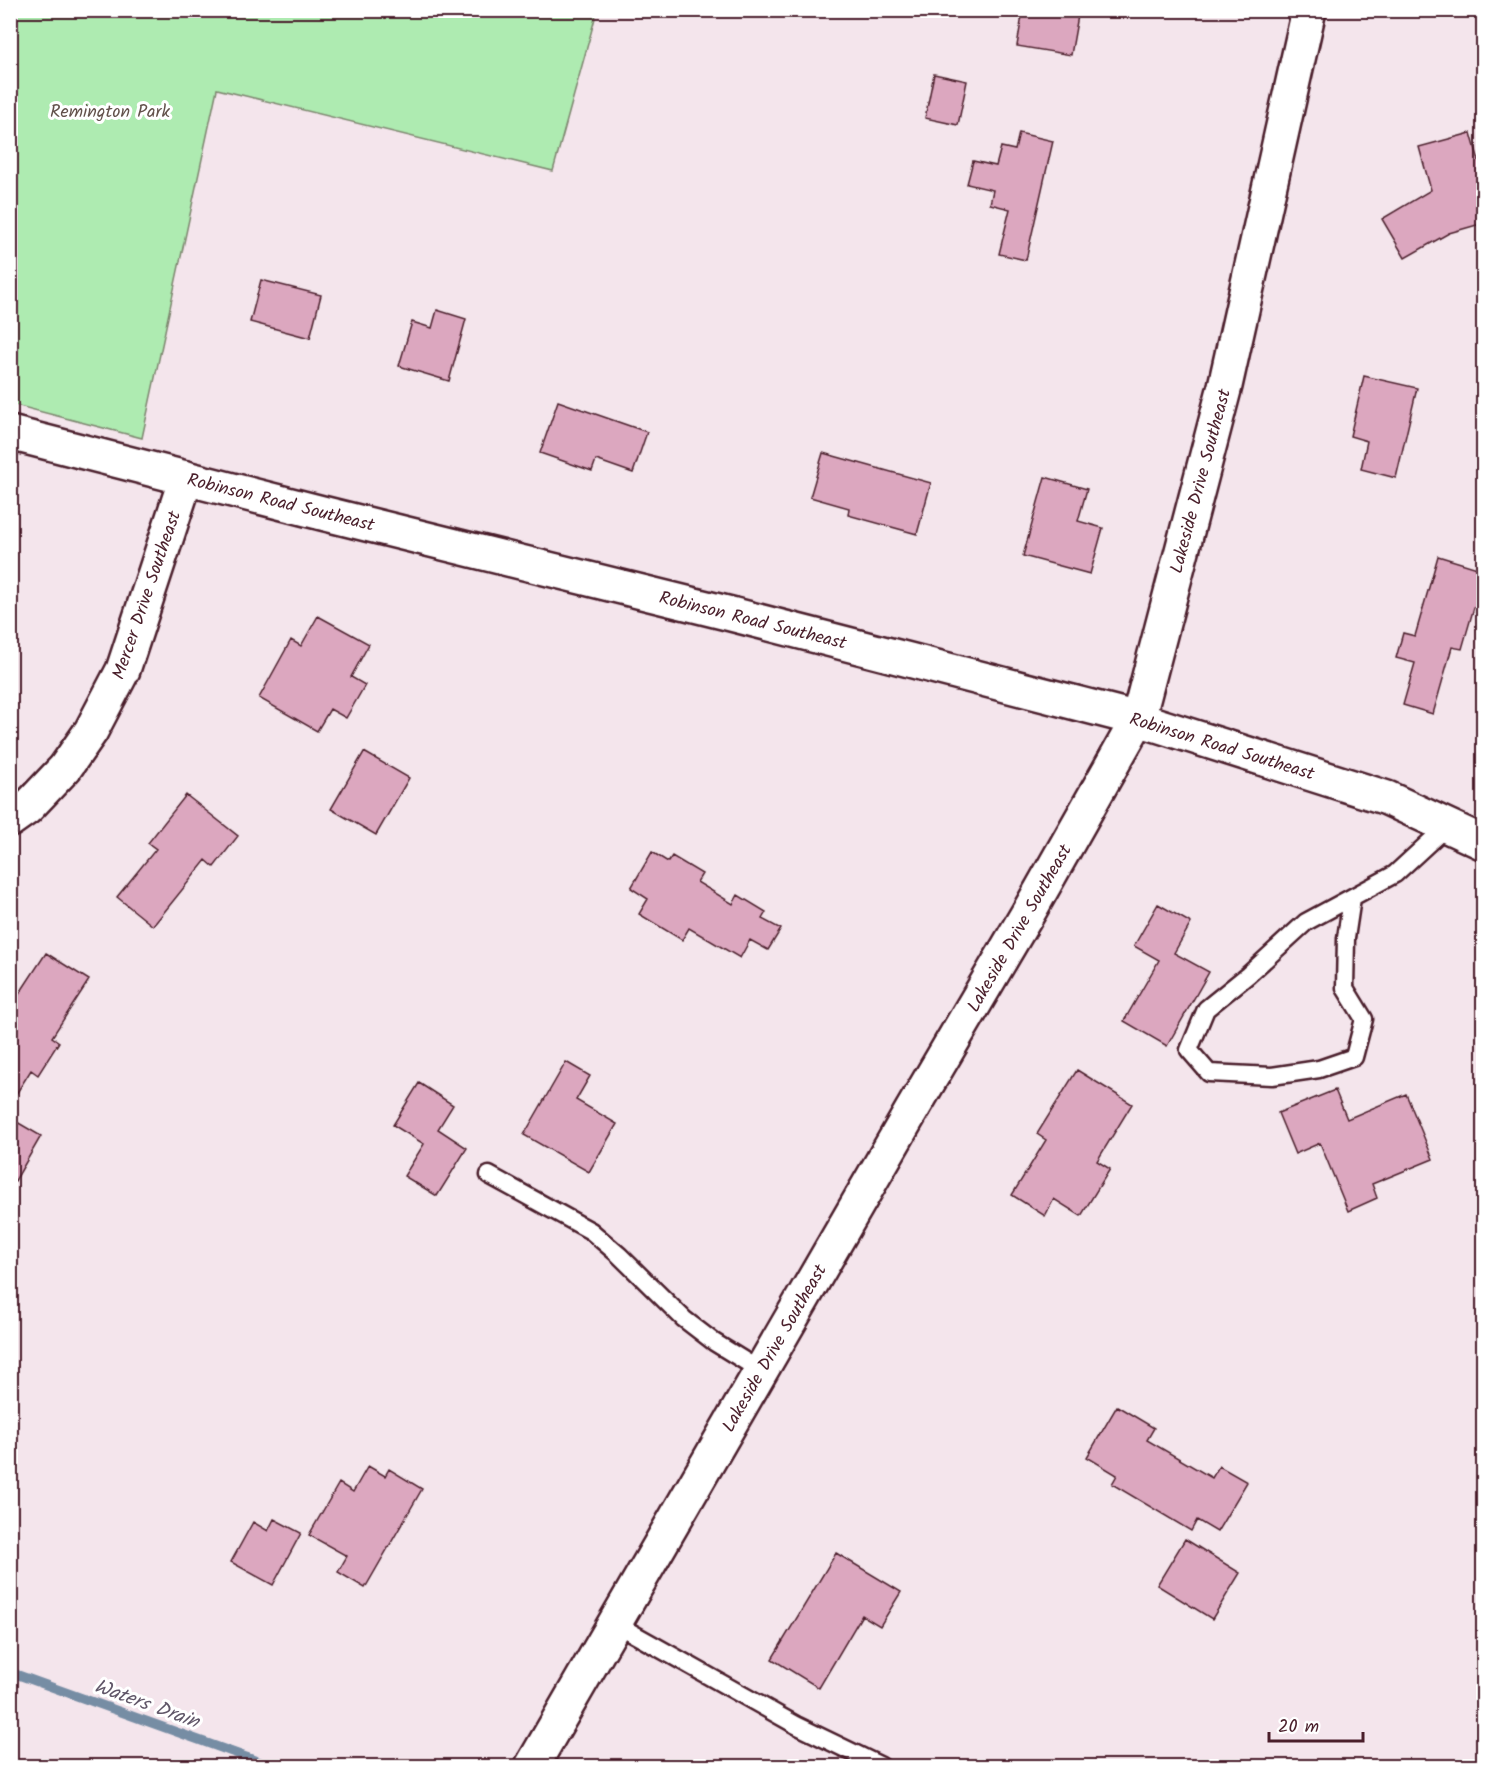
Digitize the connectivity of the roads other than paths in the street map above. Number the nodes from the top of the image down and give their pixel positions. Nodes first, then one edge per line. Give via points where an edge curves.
1 (1309, 10) edge
2 (10, 433) edge
3 (186, 478) junction
4 (1138, 719) junction
5 (10, 820) edge
6 (1447, 826) junction
7 (1484, 843) edge
8 (1352, 898) junction
9 (489, 1175) dead end
10 (761, 1371) junction
11 (616, 1624) junction
12 (532, 1767) edge
13 (881, 1767) edge

1 - 4 main road, Lakeside Drive Southeast via 1225,386
2 - 3 main road, Robinson Road Southeast
3 - 4 main road, Robinson Road Southeast
3 - 5 main road, Mercer Drive Southeast via 123,670 91,731 66,768
4 - 6 main road, Robinson Road Southeast via 1387,798
4 - 10 main road, Lakeside Drive Southeast
6 - 7 main road, Robinson Road Southeast
6 - 8 lane via 1395,874
8 - 8 lane via 1306,922 1206,1009 1189,1050 1209,1073 1272,1076 1318,1069 1354,1057 1364,1019 1345,988
9 - 10 lane via 591,1231 684,1319
10 - 11 main road, Lakeside Drive Southeast
11 - 12 main road, Lakeside Drive Southeast
11 - 13 lane via 796,1725

